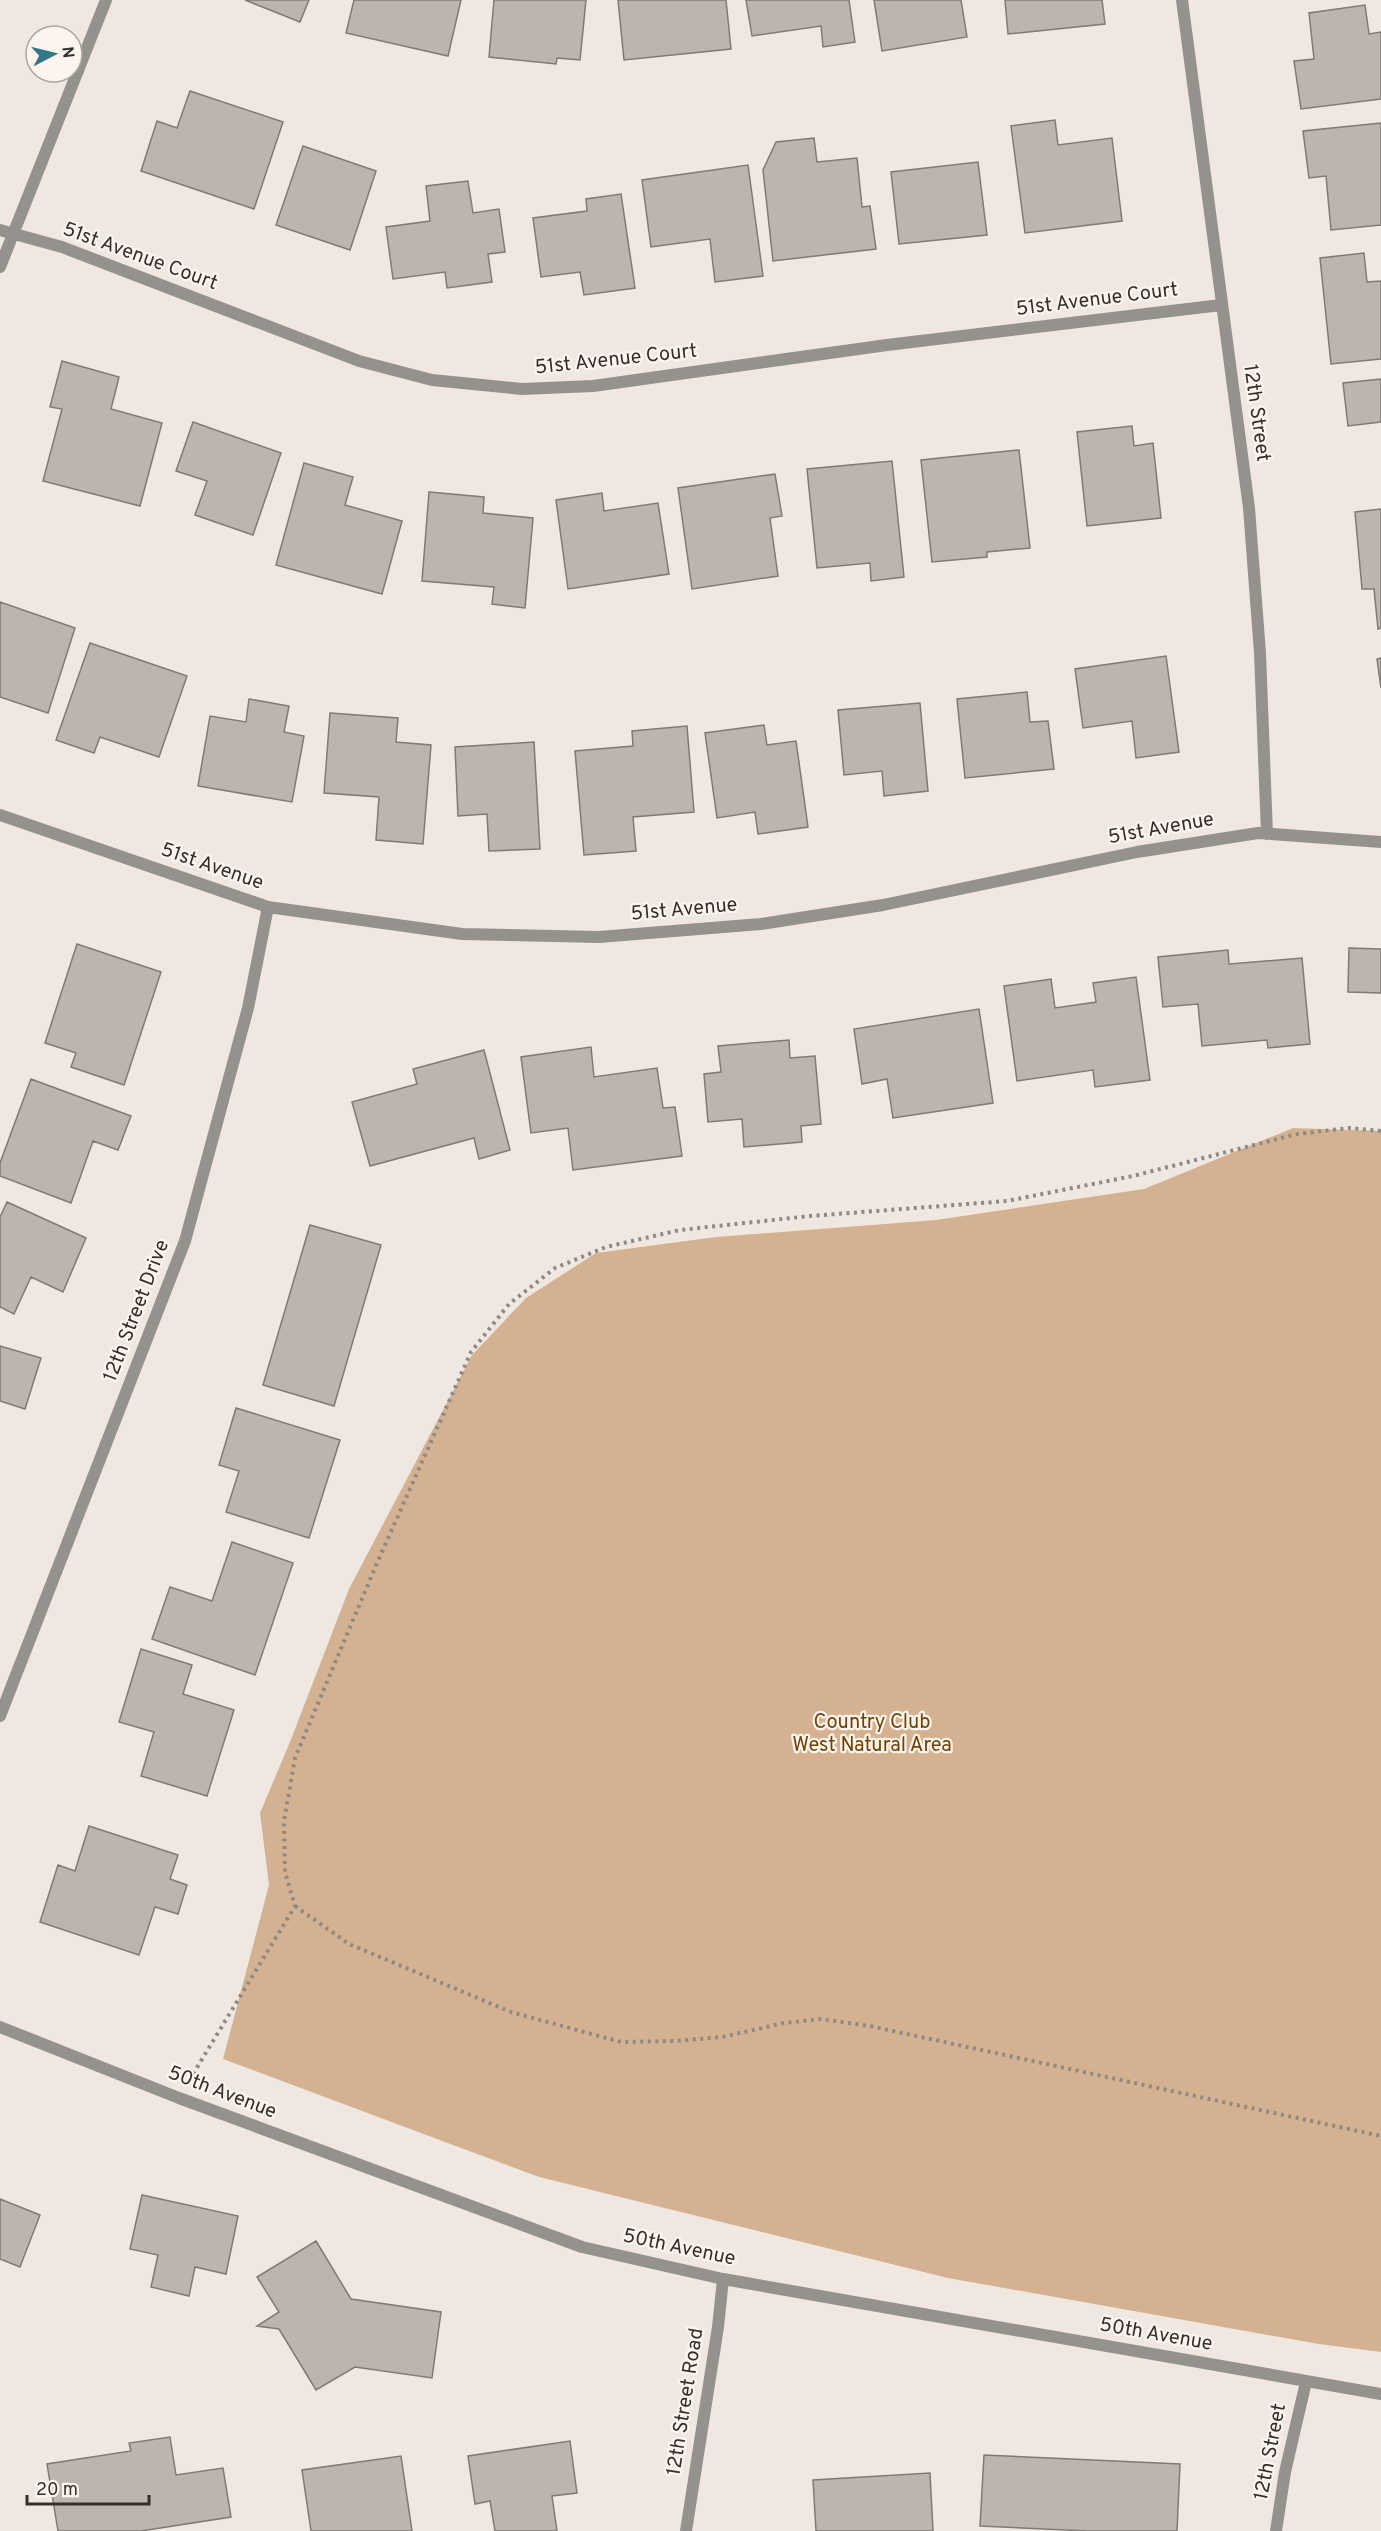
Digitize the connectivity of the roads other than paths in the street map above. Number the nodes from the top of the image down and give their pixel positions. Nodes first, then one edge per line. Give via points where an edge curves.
1 (106, 0) edge
2 (1182, 0) edge
3 (0, 230) edge
4 (12, 235) junction
5 (0, 267) edge
6 (1221, 305) junction
7 (0, 814) edge
8 (1267, 834) junction
9 (1381, 842) edge
10 (268, 907) junction
11 (0, 1716) edge
12 (0, 2027) edge
13 (723, 2279) junction
14 (1306, 2382) junction
15 (1381, 2394) edge
16 (686, 2531) edge
17 (1276, 2531) edge

1 - 4 street
2 - 6 street, 12th Street
3 - 4 street, 51st Avenue Court
4 - 5 street
4 - 6 street, 51st Avenue Court via 62,247 359,361 432,380 522,389 594,386 887,345
6 - 8 street, 12th Street via 1249,508
7 - 10 street, 51st Avenue
8 - 9 street, 51st Avenue
8 - 10 street, 51st Avenue via 1137,852 883,905 761,924 599,937 462,934
10 - 11 street, 12th Street Drive via 248,1008 185,1241
12 - 13 street, 50th Avenue via 179,2098 582,2247
13 - 14 street, 50th Avenue
13 - 16 street, 12th Street Road
14 - 15 street, 50th Avenue
14 - 17 street, 12th Street

